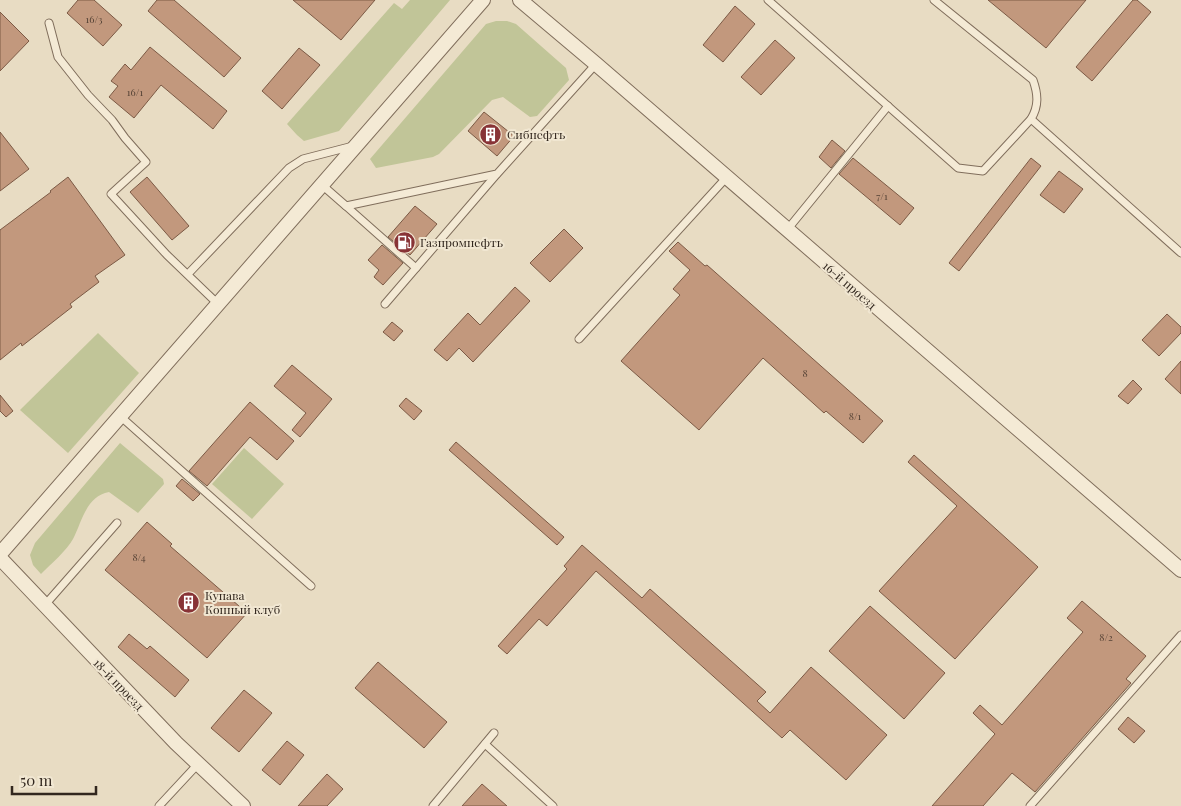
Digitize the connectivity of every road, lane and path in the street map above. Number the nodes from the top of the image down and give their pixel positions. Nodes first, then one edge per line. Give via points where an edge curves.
1 (483, 0) edge
2 (520, 0) edge
3 (768, 0) edge
4 (934, 0) edge
5 (49, 23) dead end
6 (596, 64) junction
7 (888, 106) junction
8 (1031, 119) junction
9 (359, 144) junction
10 (497, 174) junction
11 (726, 178) junction
12 (322, 185) junction
13 (346, 206) junction
14 (786, 230) junction
15 (1181, 253) edge
16 (416, 268) junction
17 (188, 274) junction
18 (218, 304) junction
19 (385, 304) dead end
20 (579, 339) dead end
21 (120, 415) junction
22 (117, 523) dead end
23 (0, 554) edge
24 (0, 558) edge
25 (1181, 570) edge
26 (311, 586) dead end
27 (44, 606) junction
28 (1181, 635) edge
29 (494, 732) dead end
30 (485, 744) junction
31 (198, 764) junction
32 (159, 806) edge
33 (243, 806) edge
34 (433, 806) edge
35 (554, 806) edge
36 (1030, 806) edge

1 - 9 street
2 - 6 street, 16-й проезд
3 - 7 lane
4 - 8 lane via 1033,80 1038,94
5 - 17 lane via 58,57 146,162 111,194
6 - 10 lane
6 - 11 street, 16-й проезд
7 - 8 lane via 958,168 969,170 983,170
7 - 14 lane
8 - 15 lane
9 - 12 street
9 - 17 lane via 303,159 289,168
10 - 13 lane
10 - 16 lane
11 - 14 street, 16-й проезд
11 - 20 lane
12 - 13 lane
12 - 18 street
13 - 16 lane
14 - 25 street, 16-й проезд
16 - 19 lane
17 - 18 lane
18 - 21 street
21 - 23 street
21 - 26 lane
22 - 27 lane
24 - 27 street, 18-й проезд
27 - 31 street, 18-й проезд
28 - 36 lane
29 - 30 lane
30 - 34 lane
30 - 35 lane
31 - 32 lane
31 - 33 street, 18-й проезд

